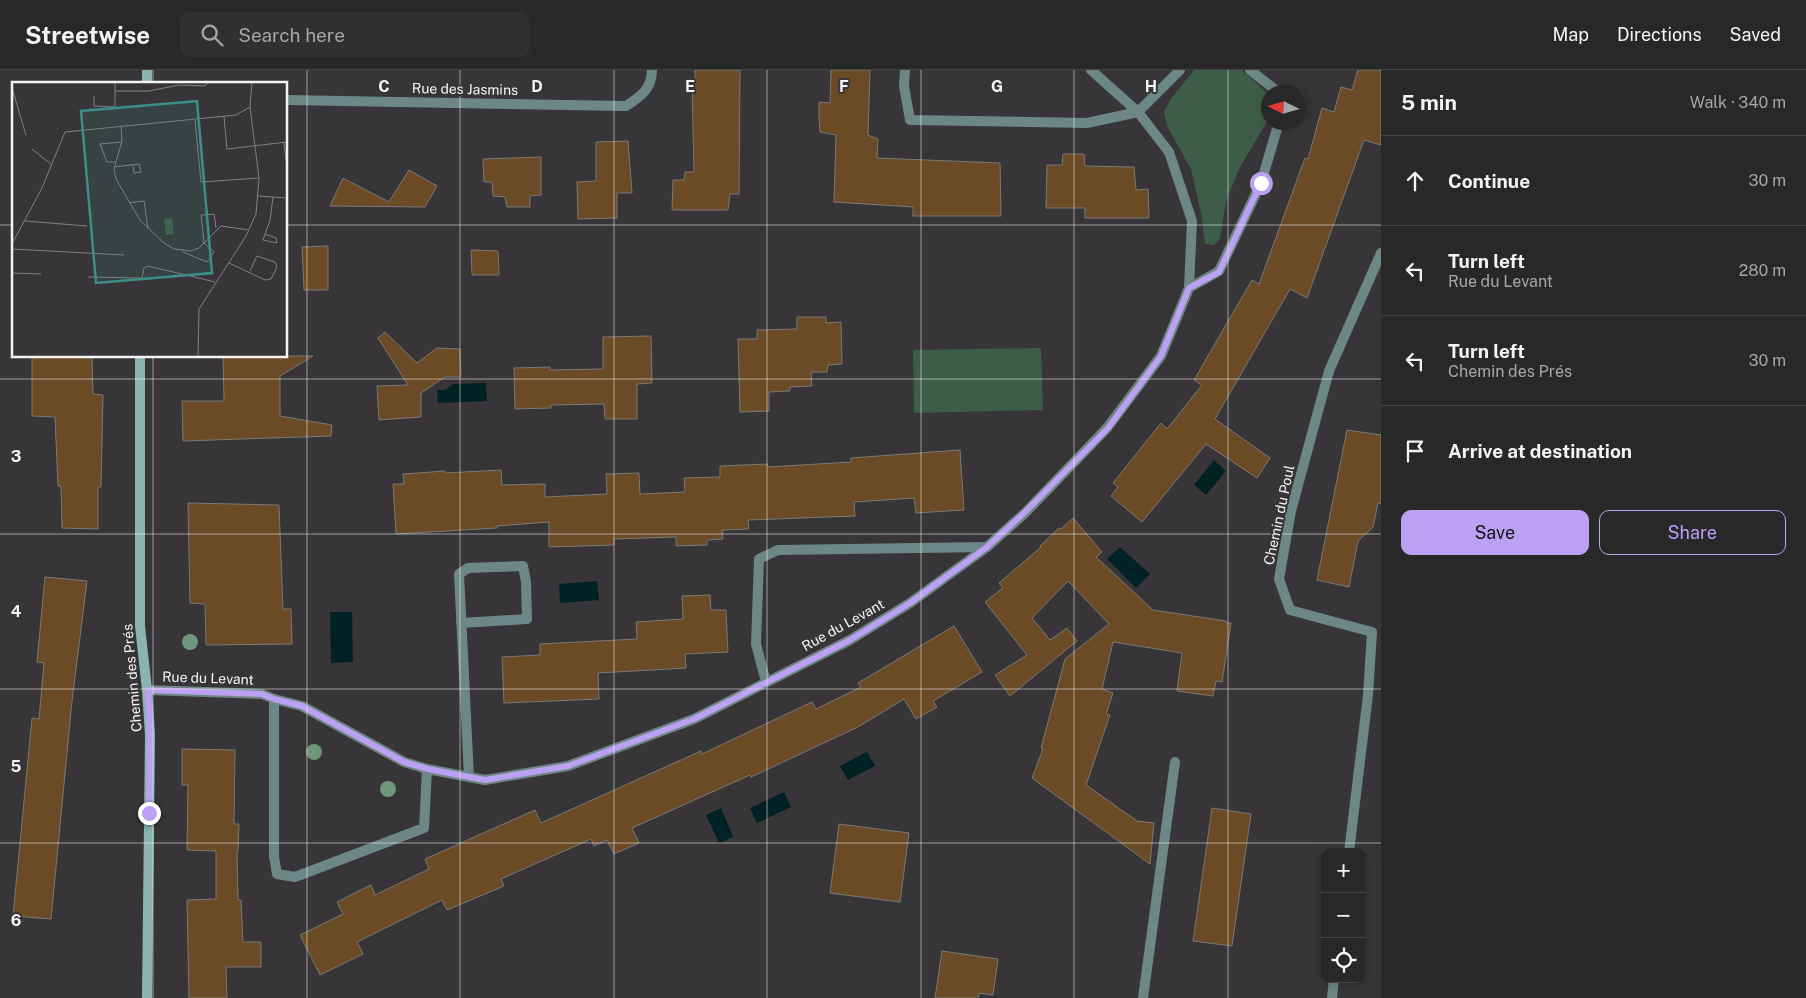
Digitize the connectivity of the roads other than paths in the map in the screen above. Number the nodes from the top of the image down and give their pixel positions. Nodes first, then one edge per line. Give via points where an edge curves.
1 (652, 70) edge
2 (905, 70) edge
3 (1091, 70) edge
4 (1180, 70) edge
5 (1250, 70) edge
6 (1269, 85) edge
7 (288, 100) edge
8 (1138, 112) junction
9 (1277, 130) edge
10 (1381, 253) edge
11 (1189, 288) junction
12 (140, 358) edge
13 (987, 547) junction
14 (461, 623) junction
15 (766, 682) junction
16 (148, 690) junction
17 (274, 699) junction
18 (1175, 762) dead end
19 (428, 769) junction
20 (469, 776) junction
21 (1349, 848) edge
22 (1334, 983) edge
23 (147, 998) edge
24 (1143, 998) edge
25 (1332, 998) edge

1 - 7 street, Rue des Jasmins via 652,79 644,94 626,106
2 - 8 street via 904,86 910,120 1087,123
3 - 8 street, Rue du Levant
4 - 8 street
5 - 6 street
8 - 11 street, Rue du Levant via 1169,152 1192,221
9 - 11 street via 1261,183 1219,272
10 - 21 street, Chemin du Poul via 1329,372 1291,511 1279,579 1290,610 1372,632 1368,695
11 - 13 street, Rue du Levant via 1161,356 1108,428
12 - 16 street, Chemin des Prés via 140,626
13 - 15 street, Rue du Levant via 910,603 850,640
13 - 15 street via 778,550 759,559 756,644
14 - 14 street via 459,574 468,568 523,566 527,619
14 - 20 street
15 - 20 street, Rue du Levant via 694,719 568,766 485,780
16 - 17 street, Rue du Levant via 262,694
16 - 23 street, Chemin des Prés
17 - 19 street, Rue du Levant via 302,706 404,762
17 - 19 street via 274,857 277,874 295,877 424,828
18 - 24 street
19 - 20 street, Rue du Levant
22 - 25 street

